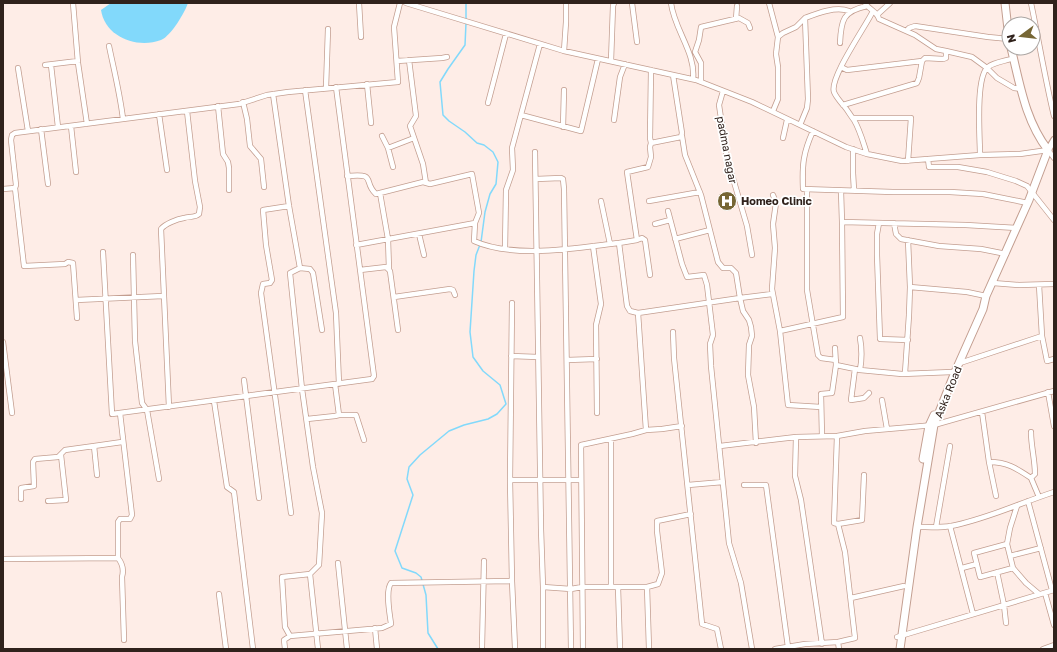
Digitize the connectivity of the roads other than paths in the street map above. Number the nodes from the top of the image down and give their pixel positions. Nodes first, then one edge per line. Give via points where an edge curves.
1 (73, 3) edge
2 (360, 3) edge
3 (400, 3) edge
4 (406, 3) edge
5 (566, 3) edge
6 (614, 3) edge
7 (632, 3) edge
8 (672, 3) edge
9 (769, 3) edge
10 (890, 3) edge
11 (1005, 3) edge
12 (1031, 3) edge
13 (866, 4) edge
14 (737, 6) dead end
15 (849, 11) junction
16 (876, 13) junction
17 (1006, 16) edge
18 (805, 18) junction
19 (736, 19) junction
20 (750, 28) dead end
21 (328, 29) dead end
22 (906, 31) junction
23 (506, 34) junction
24 (361, 37) dead end
25 (778, 37) junction
26 (1001, 38) edge
27 (637, 42) dead end
28 (840, 43) dead end
29 (540, 44) junction
30 (109, 46) dead end
31 (564, 51) junction
32 (946, 51) junction
33 (447, 57) dead end
34 (598, 58) junction
35 (1014, 58) joint
36 (409, 60) junction
37 (78, 61) junction
38 (397, 61) junction
39 (611, 61) junction
40 (922, 61) junction
41 (625, 64) junction
42 (18, 68) dead end
43 (841, 68) junction
44 (987, 68) junction
45 (651, 70) junction
46 (673, 75) junction
47 (693, 79) junction
48 (701, 82) junction
49 (367, 84) junction
50 (336, 87) junction
51 (326, 88) junction
52 (1021, 89) junction
53 (305, 90) junction
54 (564, 90) dead end
55 (724, 91) junction
56 (273, 94) junction
57 (243, 102) junction
58 (488, 103) dead end
59 (843, 105) junction
60 (218, 106) junction
61 (187, 110) junction
62 (773, 111) junction
63 (160, 114) junction
64 (521, 115) junction
65 (1054, 116) edge
66 (853, 118) junction
67 (122, 119) junction
68 (614, 120) dead end
69 (787, 120) junction
70 (371, 123) dead end
71 (87, 124) junction
72 (800, 125) junction
73 (71, 126) junction
74 (58, 127) junction
75 (563, 127) junction
76 (41, 129) junction
77 (28, 131) junction
78 (813, 131) junction
79 (382, 136) dead end
80 (681, 137) junction
81 (414, 138) junction
82 (783, 138) dead end
83 (1054, 140) edge
84 (652, 143) junction
85 (388, 148) junction
86 (854, 149) junction
87 (1048, 150) junction
88 (535, 152) dead end
89 (867, 154) junction
90 (980, 155) junction
91 (1054, 158) edge
92 (928, 159) junction
93 (908, 161) junction
94 (393, 167) dead end
95 (167, 170) dead end
96 (76, 172) dead end
97 (347, 176) junction
98 (536, 179) junction
99 (426, 183) junction
100 (48, 184) dead end
101 (264, 187) dead end
102 (15, 188) junction
103 (3, 190) edge
104 (229, 190) dead end
105 (807, 190) junction
106 (854, 190) junction
107 (841, 191) junction
108 (700, 192) junction
109 (1032, 192) junction
110 (380, 193) junction
111 (773, 194) dead end
112 (601, 201) dead end
113 (649, 201) dead end
114 (1028, 203) junction
115 (289, 206) junction
116 (668, 211) dead end
117 (670, 220) junction
118 (1054, 220) edge
119 (842, 222) junction
120 (474, 223) junction
121 (879, 223) junction
122 (894, 223) junction
123 (655, 224) dead end
124 (1017, 228) junction
125 (710, 230) junction
126 (419, 234) junction
127 (675, 239) junction
128 (388, 240) junction
129 (637, 240) junction
130 (908, 240) junction
131 (618, 243) junction
132 (610, 244) junction
133 (356, 245) junction
134 (593, 246) junction
135 (565, 248) junction
136 (505, 249) junction
137 (537, 250) junction
138 (103, 252) dead end
139 (1006, 254) junction
140 (424, 255) dead end
141 (752, 255) dead end
142 (134, 256) dead end
143 (300, 268) junction
144 (389, 269) junction
145 (360, 270) junction
146 (650, 275) dead end
147 (993, 283) junction
148 (1054, 284) edge
149 (1039, 285) junction
150 (910, 287) junction
151 (772, 294) junction
152 (455, 295) dead end
153 (163, 296) junction
154 (986, 296) junction
155 (134, 297) junction
156 (394, 297) junction
157 (740, 298) junction
158 (105, 299) junction
159 (76, 300) junction
160 (709, 302) junction
161 (512, 303) dead end
162 (638, 313) junction
163 (78, 318) dead end
164 (813, 324) junction
165 (322, 330) dead end
166 (398, 330) dead end
167 (780, 331) junction
168 (673, 332) dead end
169 (1042, 336) junction
170 (860, 338) dead end
171 (908, 340) junction
172 (3, 342) edge
173 (835, 348) dead end
174 (511, 356) junction
175 (538, 357) junction
176 (597, 359) junction
177 (1054, 359) edge
178 (567, 360) junction
179 (836, 362) junction
180 (960, 363) junction
181 (857, 370) junction
182 (952, 372) junction
183 (905, 373) junction
184 (244, 380) dead end
185 (337, 384) junction
186 (302, 389) junction
187 (1054, 391) edge
188 (1048, 392) junction
189 (275, 393) junction
190 (869, 393) dead end
191 (245, 397) junction
192 (882, 400) dead end
193 (214, 401) junction
194 (169, 407) junction
195 (821, 407) junction
196 (147, 410) junction
197 (982, 412) junction
198 (12, 413) dead end
199 (120, 413) junction
200 (597, 413) dead end
201 (339, 415) junction
202 (306, 419) junction
203 (682, 426) junction
204 (932, 426) junction
205 (1054, 426) edge
206 (887, 429) junction
207 (646, 430) junction
208 (1031, 432) dead end
209 (822, 436) junction
210 (837, 436) junction
211 (610, 438) junction
212 (796, 438) junction
213 (364, 440) dead end
214 (122, 442) junction
215 (756, 443) junction
216 (94, 446) junction
217 (720, 446) junction
218 (950, 446) dead end
219 (61, 455) junction
220 (989, 462) junction
221 (864, 475) dead end
222 (97, 476) dead end
223 (1031, 478) junction
224 (159, 479) dead end
225 (510, 480) junction
226 (540, 480) junction
227 (569, 480) junction
228 (581, 480) junction
229 (723, 482) junction
230 (688, 485) junction
231 (744, 485) dead end
232 (1054, 492) edge
233 (996, 496) dead end
234 (1039, 497) junction
235 (259, 498) dead end
236 (21, 499) dead end
237 (48, 501) dead end
238 (1028, 501) junction
239 (1017, 506) junction
240 (291, 513) dead end
241 (691, 514) junction
242 (838, 524) junction
243 (950, 526) junction
244 (917, 527) junction
245 (936, 527) junction
246 (1007, 544) junction
247 (1041, 548) junction
248 (1010, 556) junction
249 (118, 558) junction
250 (3, 559) edge
251 (484, 561) dead end
252 (338, 563) dead end
253 (977, 564) junction
254 (962, 568) junction
255 (1013, 568) junction
256 (997, 572) junction
257 (310, 574) junction
258 (512, 581) junction
259 (483, 582) junction
260 (611, 586) junction
261 (618, 586) junction
262 (904, 586) junction
263 (543, 587) junction
264 (582, 587) junction
265 (647, 587) junction
266 (571, 589) junction
267 (1053, 590) edge
268 (1045, 593) junction
269 (219, 594) dead end
270 (1039, 594) junction
271 (851, 598) junction
272 (1004, 605) junction
273 (973, 614) junction
274 (1006, 623) dead end
275 (1054, 625) edge
276 (376, 628) junction
277 (345, 631) junction
278 (316, 633) junction
279 (290, 636) junction
280 (900, 637) junction
281 (124, 640) dead end
282 (838, 642) junction
283 (822, 644) junction
284 (1054, 645) edge
285 (482, 647) dead end
286 (788, 647) junction
287 (806, 647) edge
288 (515, 648) dead end
289 (226, 649) edge
290 (253, 649) edge
291 (285, 649) edge
292 (318, 649) edge
293 (347, 649) edge
294 (377, 649) edge
295 (543, 649) edge
296 (571, 649) edge
297 (583, 649) edge
298 (620, 649) edge
299 (649, 649) edge
300 (721, 649) edge
301 (752, 649) edge
302 (775, 649) edge
303 (839, 649) edge
304 (896, 649) edge
305 (900, 649) edge
306 (1043, 649) edge

1 - 37 street
2 - 24 street
3 - 38 street via 394,27
4 - 23 street
5 - 31 street
6 - 39 street
7 - 27 street
8 - 47 street via 673,14 694,70
9 - 25 street
10 - 16 street
11 - 17 highway
12 - 65 street
13 - 15 street
13 - 16 street
14 - 19 street
15 - 18 street via 842,8
15 - 28 street via 841,31
16 - 22 street via 879,19
16 - 43 street
18 - 25 street via 796,27
18 - 72 street via 808,99
19 - 20 street via 745,20
19 - 48 street via 700,28 695,52 701,63
21 - 51 street
22 - 26 street via 915,26
22 - 32 street via 936,49
23 - 29 street
23 - 58 street
25 - 62 street via 778,98
29 - 31 street
29 - 64 street
30 - 67 street
31 - 34 street
32 - 40 street via 946,58 925,58
32 - 44 street via 972,57
33 - 36 street
34 - 39 street
34 - 75 street via 581,131
35 - 44 street
35 - 52 highway
36 - 38 street
36 - 81 street via 416,116 410,126
37 - 71 street
37 - 74 street via 48,65
38 - 49 street via 398,82
39 - 41 street
40 - 43 street via 847,70
40 - 59 street via 917,83
41 - 45 street
41 - 68 street via 620,76
42 - 77 street
43 - 59 street via 833,88
44 - 52 street via 997,78 1014,88
44 - 90 street via 979,89
45 - 46 street
45 - 84 street
46 - 47 street
46 - 80 street
47 - 48 street
48 - 55 street
49 - 50 street
49 - 70 street
50 - 51 street
50 - 97 street
51 - 53 street
52 - 87 highway via 1038,138
53 - 56 street
53 - 185 street via 336,314
54 - 75 street
55 - 62 street
55 - 141 street, padma nagar via 719,105 727,158 747,226
56 - 57 street
56 - 115 street
57 - 60 street
57 - 101 street via 250,146 261,159
59 - 66 street
60 - 61 street
60 - 104 street via 223,154 229,168
61 - 63 street
61 - 153 street via 200,207 197,217 183,218 161,229
62 - 69 street
63 - 67 street
63 - 95 street
64 - 75 street
64 - 136 street via 512,148 513,170 506,190
66 - 89 street
66 - 93 street via 912,118
67 - 71 street
69 - 72 street
69 - 82 street
71 - 73 street
72 - 78 street
73 - 74 street
73 - 96 street
74 - 76 street
76 - 77 street
76 - 100 street
77 - 102 street via 12,135
78 - 86 street
78 - 105 street via 803,159 803,189
79 - 85 street
80 - 84 street
80 - 108 street via 685,155
81 - 85 street
81 - 99 street
83 - 87 main road
84 - 129 street via 648,167 627,172
85 - 94 street
86 - 89 street
86 - 106 street
87 - 90 street
87 - 91 street
87 - 109 highway, Aska Road
88 - 98 street
89 - 93 street
90 - 92 street
92 - 93 street
92 - 109 street via 929,167 958,167 987,172 1016,181 1027,186
97 - 110 street via 367,177 373,191 376,194
97 - 133 street
98 - 135 street via 563,179
98 - 137 street
99 - 110 street
99 - 120 street via 472,174 479,213
102 - 103 street
102 - 159 street via 24,266 73,263
105 - 107 street
105 - 164 street via 807,290
106 - 107 street
106 - 114 street via 983,194
107 - 119 street
108 - 113 street
108 - 125 street
109 - 114 highway, Aska Road
109 - 118 street
110 - 128 street
111 - 151 street via 776,203 773,224 775,248
112 - 132 street
114 - 124 highway, Aska Road
115 - 143 street
115 - 189 street via 264,210 272,280 263,284 261,293
116 - 117 street
117 - 123 street
117 - 127 street
119 - 121 street
119 - 164 street via 843,317
120 - 126 street
120 - 136 street via 474,241
121 - 122 street
121 - 171 street via 877,255 880,339
122 - 124 street
122 - 130 street via 898,237
124 - 139 highway, Aska Road
125 - 127 street
125 - 157 street via 718,262 723,268 731,268 736,273
126 - 128 street
126 - 140 street
127 - 160 street via 687,277 704,275
128 - 133 street
128 - 144 street
129 - 131 street
129 - 146 street via 645,240
130 - 139 street
130 - 150 street
131 - 132 street
131 - 162 street via 627,306 630,311
132 - 134 street
133 - 145 street
134 - 135 street
134 - 176 street via 601,304 596,325
135 - 137 street
135 - 178 street
136 - 137 street
137 - 175 street
138 - 158 street
139 - 147 highway, Aska Road
142 - 155 street
143 - 165 street via 310,269 313,273
143 - 186 street via 290,273
144 - 145 street via 386,267
144 - 156 street
145 - 185 street via 374,376 372,379
147 - 149 street
147 - 154 highway, Aska Road
148 - 149 street
149 - 169 street
150 - 154 street
150 - 171 street
151 - 157 street
151 - 167 street
152 - 156 street via 450,289
153 - 155 street
153 - 194 street
154 - 180 highway, Aska Road
154 - 182 highway
155 - 158 street
155 - 196 street via 142,403
156 - 166 street
157 - 160 street
157 - 215 street via 743,311 750,320 752,336 749,345 748,375 754,407
158 - 159 street
158 - 199 street via 112,414
159 - 163 street
160 - 162 street
160 - 217 street via 713,335 710,344 711,366
161 - 174 street
162 - 207 street
164 - 167 street
164 - 179 street via 819,357
167 - 195 street via 788,404
168 - 203 street
169 - 177 street via 1047,361
169 - 180 street
170 - 181 street via 862,361
171 - 183 street
172 - 198 street
173 - 179 street
174 - 175 street
174 - 225 street
175 - 226 street
176 - 178 street
176 - 200 street
178 - 227 street
179 - 181 street
179 - 195 street via 832,393 821,394
180 - 204 highway, Aska Road
181 - 183 street
181 - 190 street via 851,400 864,398
182 - 183 street
182 - 204 highway
184 - 191 street
185 - 186 street
185 - 201 street
186 - 189 street
186 - 202 street
187 - 188 street
188 - 197 street
188 - 205 street
189 - 191 street
189 - 240 street
191 - 193 street
191 - 235 street
192 - 206 street
193 - 194 street
193 - 290 street via 227,487 234,492
194 - 196 street
195 - 209 street
196 - 199 street
196 - 224 street
197 - 204 street
197 - 220 street
199 - 214 street
201 - 202 street
201 - 213 street via 356,415
202 - 257 street via 322,513 319,565
203 - 207 street
203 - 230 street
204 - 206 street
204 - 244 highway, Aska Road
204 - 262 highway
206 - 210 street
207 - 211 street
208 - 223 street via 1035,474
209 - 210 street
209 - 212 street
210 - 242 street via 834,524
211 - 228 street via 581,445
211 - 260 street
212 - 215 street
212 - 283 street via 795,476 802,500
214 - 216 street
214 - 249 street via 132,515 130,519 120,519 118,522
215 - 217 street
216 - 219 street via 65,450
216 - 222 street
217 - 229 street
218 - 245 street
219 - 236 street via 35,459 34,486 21,488
219 - 237 street via 66,500
220 - 223 street via 1001,462 1015,467
220 - 233 street
221 - 242 street via 862,520
223 - 234 street
225 - 226 street
225 - 258 street
226 - 227 street
226 - 263 street
227 - 228 street
227 - 266 street
228 - 264 street
229 - 230 street
229 - 301 street via 729,543 741,583
230 - 241 street
231 - 286 street via 766,485
232 - 234 street
234 - 238 street
238 - 239 street
238 - 247 street
239 - 243 street
239 - 246 street
241 - 265 street via 657,521 662,573 658,584
241 - 300 street via 702,624 717,629
242 - 271 street via 845,552
243 - 245 street
243 - 254 street
244 - 245 street
244 - 280 highway, Aska Road
246 - 248 street
246 - 253 street via 974,553
247 - 248 street
247 - 267 street
248 - 255 street
249 - 250 street
249 - 281 street via 123,572
251 - 259 street
252 - 277 street
253 - 254 street
253 - 256 street via 980,577
254 - 273 street
255 - 256 street
255 - 270 street
256 - 272 street
257 - 278 street
257 - 279 street via 282,576 285,627
258 - 259 street
258 - 288 street
259 - 276 street via 391,583 388,586 391,624
259 - 285 street
260 - 261 street
260 - 264 street
261 - 265 street
261 - 298 street
262 - 271 street
262 - 280 highway
263 - 266 street
263 - 295 street
264 - 266 street
264 - 297 street
265 - 299 street
266 - 296 street
267 - 268 street
268 - 270 street
268 - 275 street
269 - 289 street
270 - 272 street
271 - 282 street via 855,638
272 - 273 street
272 - 274 street
273 - 280 street
276 - 277 street
276 - 294 street
277 - 278 street
277 - 293 street
278 - 279 street
278 - 292 street
279 - 291 street via 284,640
280 - 304 highway
280 - 305 highway, Aska Road
282 - 283 street
282 - 303 street
283 - 287 street
284 - 306 street
286 - 287 street
286 - 302 street

